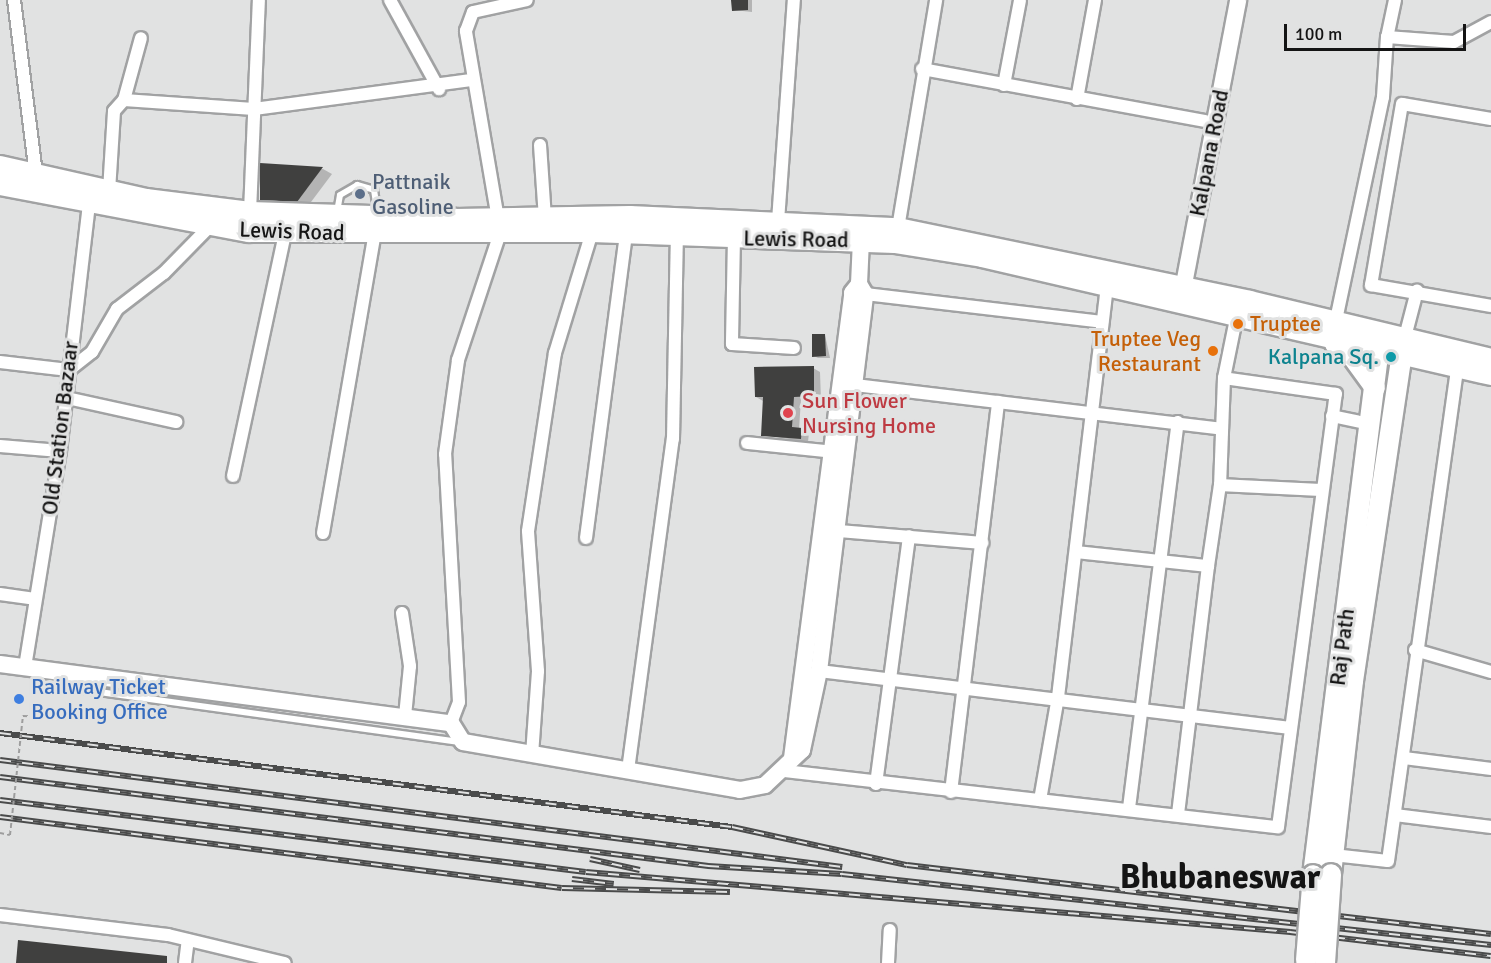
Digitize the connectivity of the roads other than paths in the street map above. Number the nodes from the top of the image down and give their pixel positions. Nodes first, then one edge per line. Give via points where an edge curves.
1 (14, 0) edge
2 (259, 0) edge
3 (390, 0) edge
4 (527, 0) edge
5 (794, 0) edge
6 (936, 0) edge
7 (1020, 0) edge
8 (1095, 0) edge
9 (1226, 0) edge
10 (1238, 0) edge
11 (1395, 0) edge
12 (502, 2) edge
13 (1491, 22) edge
14 (1387, 37) junction
15 (141, 38) dead end
16 (922, 69) junction
17 (471, 80) junction
18 (1005, 85) junction
19 (439, 88) junction
20 (1077, 99) junction
21 (124, 100) junction
22 (254, 109) junction
23 (1491, 119) edge
24 (1205, 121) junction
25 (540, 145) dead end
26 (0, 166) edge
27 (36, 175) junction
28 (0, 185) edge
29 (96, 195) junction
30 (250, 212) junction
31 (336, 216) junction
32 (545, 218) junction
33 (778, 221) junction
34 (377, 224) junction
35 (499, 226) junction
36 (209, 227) junction
37 (898, 228) junction
38 (592, 232) junction
39 (626, 233) junction
40 (285, 234) junction
41 (677, 235) junction
42 (734, 237) junction
43 (861, 240) junction
44 (1178, 285) junction
45 (1107, 287) junction
46 (862, 289) junction
47 (1416, 291) junction
48 (1174, 304) junction
49 (1491, 306) edge
50 (1236, 319) junction
51 (1336, 320) junction
52 (1102, 322) junction
53 (1383, 331) junction
54 (1329, 340) junction
55 (1403, 346) junction
56 (794, 348) dead end
57 (1376, 351) junction
58 (1491, 359) edge
59 (1432, 361) junction
60 (0, 362) edge
61 (1457, 368) junction
62 (69, 370) junction
63 (1491, 375) edge
64 (1224, 378) junction
65 (855, 385) junction
66 (1384, 390) junction
67 (67, 398) junction
68 (998, 402) junction
69 (1090, 414) junction
70 (1332, 416) junction
71 (176, 422) dead end
72 (1178, 422) junction
73 (1371, 424) junction
74 (1218, 428) junction
75 (747, 443) dead end
76 (0, 446) edge
77 (60, 451) junction
78 (834, 452) junction
79 (233, 476) dead end
80 (1220, 485) junction
81 (1320, 490) junction
82 (839, 531) junction
83 (323, 533) dead end
84 (909, 536) junction
85 (586, 538) dead end
86 (982, 543) junction
87 (1076, 552) junction
88 (1158, 559) junction
89 (1208, 566) junction
90 (0, 594) edge
91 (34, 599) junction
92 (402, 613) dead end
93 (1416, 650) junction
94 (0, 664) edge
95 (25, 667) junction
96 (819, 670) junction
97 (1491, 672) edge
98 (888, 681) junction
99 (48, 686) dead end
100 (963, 689) junction
101 (1058, 697) junction
102 (1139, 706) junction
103 (1189, 713) junction
104 (405, 716) junction
105 (451, 723) junction
106 (1289, 728) junction
107 (463, 742) junction
108 (532, 755) junction
109 (1404, 758) junction
110 (788, 765) junction
111 (1491, 769) edge
112 (628, 770) junction
113 (876, 784) junction
114 (951, 792) junction
115 (1040, 800) junction
116 (1129, 808) junction
117 (1178, 814) junction
118 (1395, 815) junction
119 (1491, 827) edge
120 (1326, 868) junction
121 (0, 915) edge
122 (890, 930) dead end
123 (188, 940) junction
124 (1310, 962) edge
125 (185, 963) edge
126 (285, 963) edge
127 (888, 963) edge

1 - 27 street
2 - 22 street
3 - 19 street
4 - 12 street
5 - 33 street
6 - 16 street
7 - 18 street
8 - 20 street
9 - 24 street, Kalpana Road
10 - 44 street, Kalpana Road
11 - 14 street
12 - 17 street via 468,18
13 - 14 street via 1454,42
14 - 51 street via 1383,97
15 - 21 street, Old Station Bazaar
16 - 18 street
16 - 37 street
17 - 19 street
17 - 35 street via 481,102
18 - 20 street
19 - 22 street
20 - 24 street
21 - 22 street
21 - 29 street, Old Station Bazaar via 114,111
22 - 30 street
23 - 47 street via 1402,104 1371,285
24 - 44 street, Kalpana Road
25 - 32 street
26 - 27 main road
27 - 29 main road
28 - 29 main road
29 - 30 main road, Lewis Road
29 - 36 main road, Lewis Road
29 - 62 street, Old Station Bazaar
30 - 31 main road, Lewis Road
31 - 34 main road, Lewis Road
31 - 34 lane via 340,195 357,185 374,190
32 - 33 main road, Lewis Road
32 - 35 main road, Lewis Road
33 - 37 main road, Lewis Road
34 - 35 main road, Lewis Road
34 - 40 main road, Lewis Road
34 - 83 street
35 - 38 main road, Lewis Road
35 - 105 street via 458,360 445,454 459,702
36 - 40 main road, Lewis Road
36 - 62 street via 164,273 117,309 92,352
37 - 44 main road, Lewis Road
38 - 39 main road, Lewis Road
38 - 108 street via 555,353 528,531 538,682
39 - 41 main road, Lewis Road
39 - 85 street
40 - 79 street
41 - 42 main road, Lewis Road
41 - 112 street via 673,439
42 - 43 main road, Lewis Road
42 - 56 street via 732,344
43 - 45 main road, Lewis Road via 971,255
43 - 46 street
44 - 48 street, Kalpana Road
44 - 51 main road, Lewis Road
45 - 48 main road, Lewis Road
45 - 52 street
46 - 52 street
46 - 65 street
46 - 78 street via 852,292
47 - 49 street
47 - 55 street
48 - 50 main road, Lewis Road
50 - 54 main road, Lewis Road
50 - 64 street
51 - 53 main road, Lewis Road
52 - 69 street
53 - 55 main road, Lewis Road
53 - 57 main road, Raj Path
54 - 57 main road, Lewis Road
54 - 66 main road via 1352,356
55 - 57 main road, Lewis Road
55 - 58 main road, Lewis Road
55 - 59 main road, Lewis Road
55 - 66 main road, Raj Path
57 - 66 main road, Raj Path
59 - 61 main road, Lewis Road
59 - 66 main road
60 - 62 street
61 - 63 main road, Lewis Road
61 - 93 street
62 - 67 street, Old Station Bazaar
64 - 70 street via 1336,394
64 - 74 street
65 - 68 street
65 - 82 street
66 - 73 main road, Raj Path
66 - 120 main road, Raj Path
67 - 71 street
67 - 77 street, Old Station Bazaar
68 - 69 street
68 - 86 street
69 - 72 street
69 - 87 street
70 - 73 street
70 - 81 street
72 - 74 street
72 - 88 street
73 - 120 main road, Raj Path
74 - 80 street
75 - 78 street
76 - 77 street
77 - 91 street, Old Station Bazaar
78 - 110 street
80 - 81 street
80 - 89 street
81 - 106 street
82 - 84 street
82 - 96 street
84 - 86 street
84 - 98 street
86 - 100 street
87 - 88 street
87 - 101 street
88 - 89 street
88 - 102 street
89 - 103 street
90 - 91 street
91 - 95 street, Old Station Bazaar
92 - 104 street via 411,666
93 - 97 street
93 - 109 street
94 - 95 street
95 - 104 street
96 - 98 street
96 - 110 street via 802,750
98 - 100 street
98 - 113 street
99 - 107 lane
100 - 101 street
100 - 114 street
101 - 102 street
101 - 115 street
102 - 103 street
102 - 116 street
103 - 106 street
103 - 117 street
104 - 105 street
105 - 107 street
106 - 117 street via 1278,827
107 - 108 street
108 - 112 street
109 - 111 street
109 - 118 street
110 - 112 street via 765,785 740,790
110 - 113 street
113 - 114 street
114 - 115 street
115 - 116 street
116 - 117 street
118 - 119 street
118 - 120 street via 1388,861
120 - 124 main road, Raj Path, bridge
121 - 123 street
122 - 127 street
123 - 125 street
123 - 126 street

